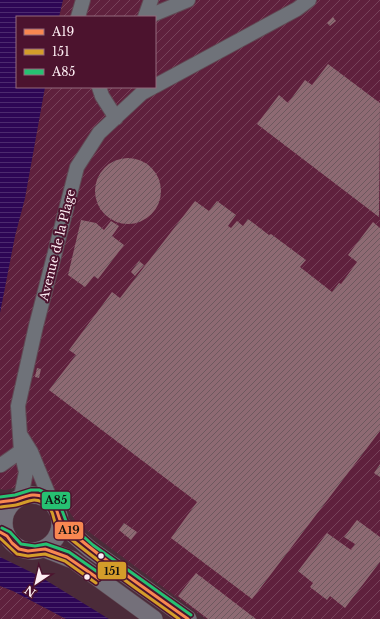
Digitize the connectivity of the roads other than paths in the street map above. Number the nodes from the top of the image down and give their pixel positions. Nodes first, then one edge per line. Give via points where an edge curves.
1 (83, 0) edge
2 (152, 0) edge
3 (188, 0) edge
4 (309, 0) edge
5 (78, 16) edge
6 (146, 16) edge
7 (148, 16) edge
8 (156, 85) edge
9 (99, 88) edge
10 (151, 88) edge
11 (116, 118) junction
12 (19, 433) junction
13 (20, 452) junction
14 (0, 464) edge
15 (12, 499) edge
16 (52, 503) junction
17 (61, 524) junction
18 (4, 534) edge
19 (45, 549) junction
20 (154, 619) edge
21 (188, 619) edge

1 - 5 street
2 - 6 street
3 - 7 street
4 - 8 street, Avenue de la Plage via 297,9
9 - 11 street
10 - 11 street, Avenue de la Plage
11 - 12 street, Avenue de la Plage via 99,133 77,167 18,406
12 - 13 street, Avenue de la Plage
12 - 16 street via 31,452
13 - 14 street
13 - 15 street, Avenue de la Plage via 26,472
15 - 16 main road via 38,495
15 - 18 main road via 5,517
16 - 17 main road via 60,516
17 - 19 main road via 56,539
17 - 21 main road via 90,549
18 - 19 main road via 19,548 28,551
19 - 20 main road via 73,560

